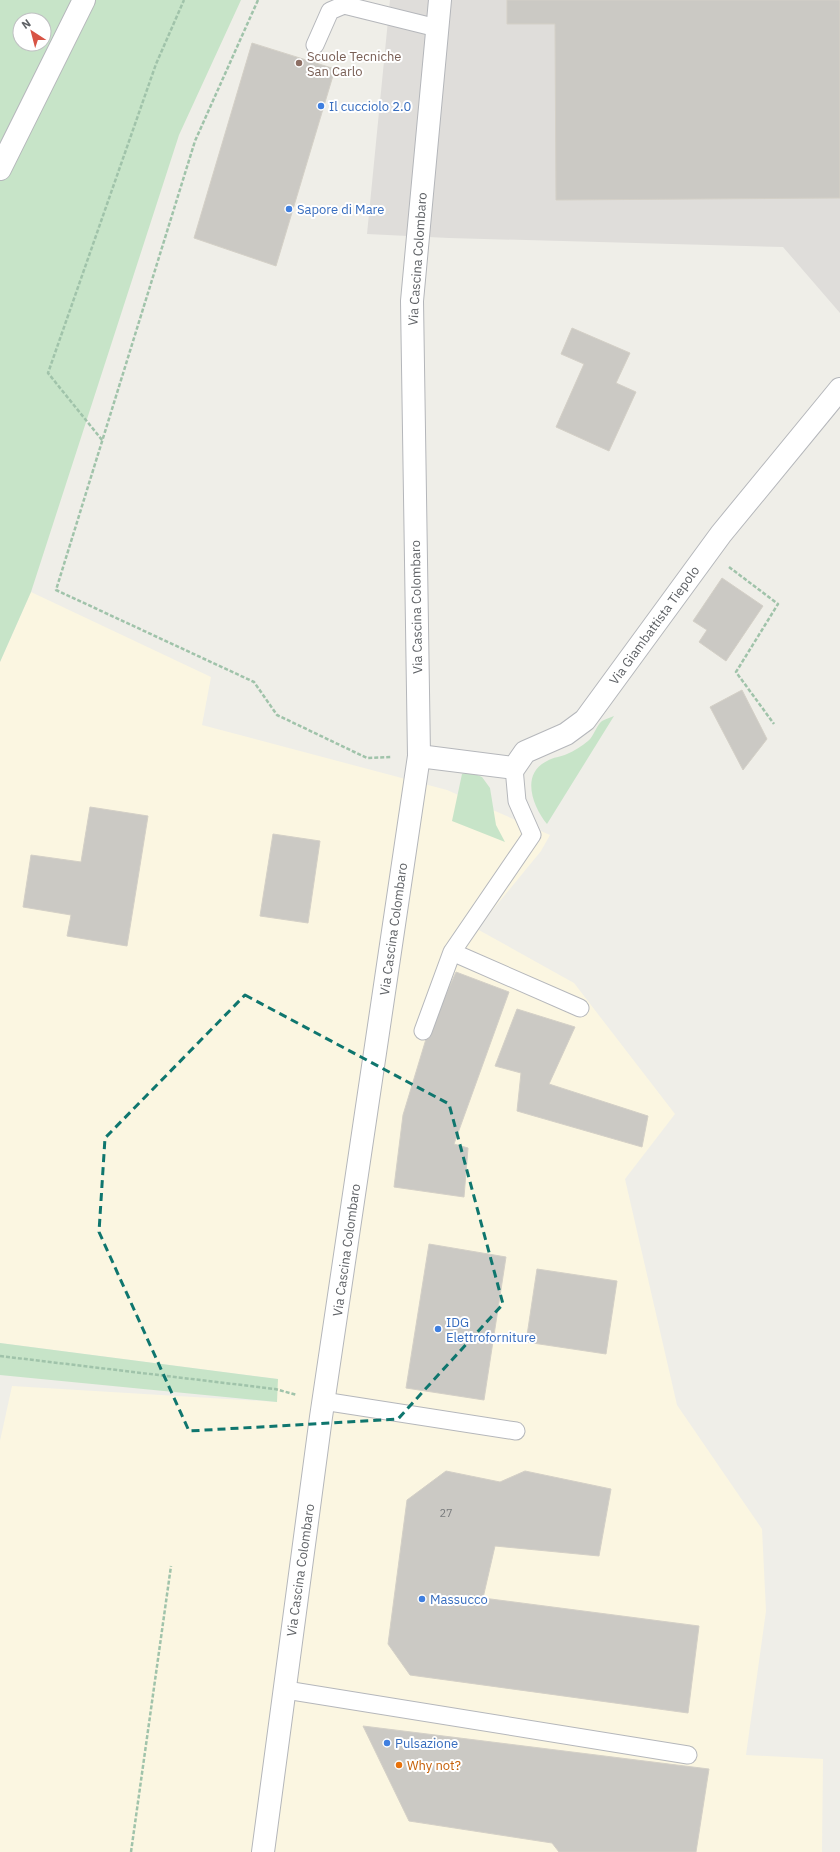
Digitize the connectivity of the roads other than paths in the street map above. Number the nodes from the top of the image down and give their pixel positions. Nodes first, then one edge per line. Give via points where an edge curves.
1 (84, 0) edge
2 (440, 0) edge
3 (437, 28) junction
4 (315, 45) dead end
5 (0, 169) edge
6 (840, 389) edge
7 (419, 756) junction
8 (514, 768) junction
9 (452, 952) junction
10 (580, 1008) dead end
11 (423, 1031) dead end
12 (323, 1402) junction
13 (516, 1431) dead end
14 (286, 1690) junction
15 (688, 1755) dead end
16 (263, 1852) edge

1 - 5 main road
2 - 3 main road, Via Cascina Colombaro
3 - 4 lane via 344,5 330,11
3 - 7 main road, Via Cascina Colombaro via 412,301
6 - 8 main road, Via Giambattista Tiepolo via 708,551 584,720 566,734 525,752
7 - 8 main road
7 - 12 main road, Via Cascina Colombaro
8 - 9 lane via 516,801 532,835
9 - 10 lane
9 - 11 lane
12 - 13 lane
12 - 14 main road, Via Cascina Colombaro
14 - 15 lane
14 - 16 main road, Via Cascina Colombaro

